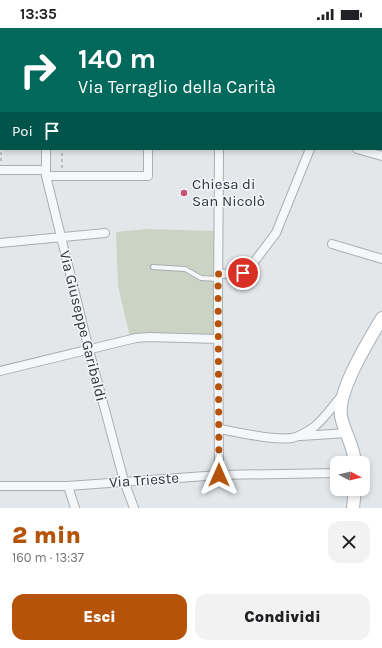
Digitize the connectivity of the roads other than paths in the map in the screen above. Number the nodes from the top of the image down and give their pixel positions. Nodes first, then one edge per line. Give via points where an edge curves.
1 (46, 150) edge
2 (148, 150) edge
3 (219, 150) edge
4 (310, 150) edge
5 (361, 150) edge
6 (382, 156) edge
7 (0, 170) edge
8 (46, 173) junction
9 (105, 233) dead end
10 (61, 238) junction
11 (0, 243) edge
12 (332, 244) dead end
13 (382, 259) edge
14 (153, 267) dead end
15 (218, 278) junction
16 (382, 319) edge
17 (218, 340) junction
18 (89, 350) junction
19 (0, 371) edge
20 (344, 393) junction
21 (219, 429) junction
22 (347, 433) junction
23 (298, 436) junction
24 (353, 456) edge
25 (330, 473) edge
26 (219, 475) junction
27 (124, 482) junction
28 (0, 486) edge
29 (68, 486) junction
30 (354, 496) edge
31 (75, 508) edge
32 (134, 508) edge
33 (353, 508) edge

1 - 8 street, Via Giuseppe Garibaldi
2 - 8 street via 148,176 62,176
3 - 15 street
4 - 15 street via 276,233 243,273
5 - 6 street
7 - 8 street
8 - 10 street, Via Giuseppe Garibaldi
9 - 10 street
10 - 11 street
10 - 18 street, Via Giuseppe Garibaldi
12 - 13 street
14 - 15 lane via 186,269 201,278
15 - 17 street
16 - 20 street
17 - 18 street via 136,338
17 - 21 street
18 - 19 street
18 - 27 street, Via Giuseppe Garibaldi
20 - 22 street via 341,415
20 - 23 street via 319,423
21 - 23 street via 279,438
21 - 26 street
22 - 23 street
22 - 24 street
25 - 26 street, Via Trieste
26 - 27 street, Via Trieste
27 - 29 street, Via Trieste
27 - 32 street, Via Giuseppe Garibaldi
28 - 29 street, Via Trieste
29 - 31 street
30 - 33 street

